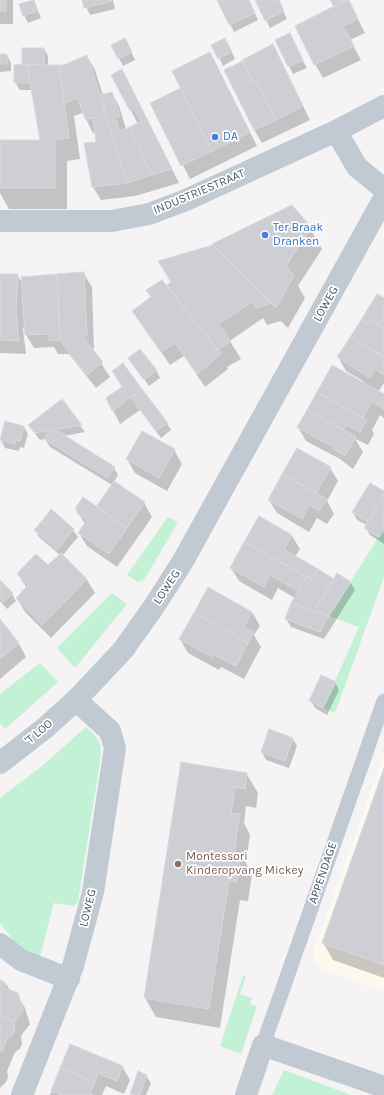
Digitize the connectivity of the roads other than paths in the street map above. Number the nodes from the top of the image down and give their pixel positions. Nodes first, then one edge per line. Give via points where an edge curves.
1 (384, 106) edge
2 (336, 131) junction
3 (384, 189) edge
4 (384, 198) edge
5 (0, 221) edge
6 (76, 700) junction
7 (384, 701) edge
8 (0, 763) edge
9 (0, 944) edge
10 (69, 979) junction
11 (263, 1045) junction
12 (384, 1087) edge
13 (22, 1095) edge
14 (246, 1095) edge

1 - 2 street, INDUSTRIESTRAAT
2 - 3 street via 357,167
2 - 5 street, INDUSTRIESTRAAT via 186,200 149,214 112,221
4 - 6 street, LOWEG via 183,562 123,650
6 - 8 street, 'T LOO
6 - 10 street, LOWEG via 110,731 115,748 93,892
7 - 11 lane, APPENDAGE
9 - 10 street via 21,960
10 - 13 street, LOWEG
11 - 12 street
11 - 14 street, APPENDAGE

